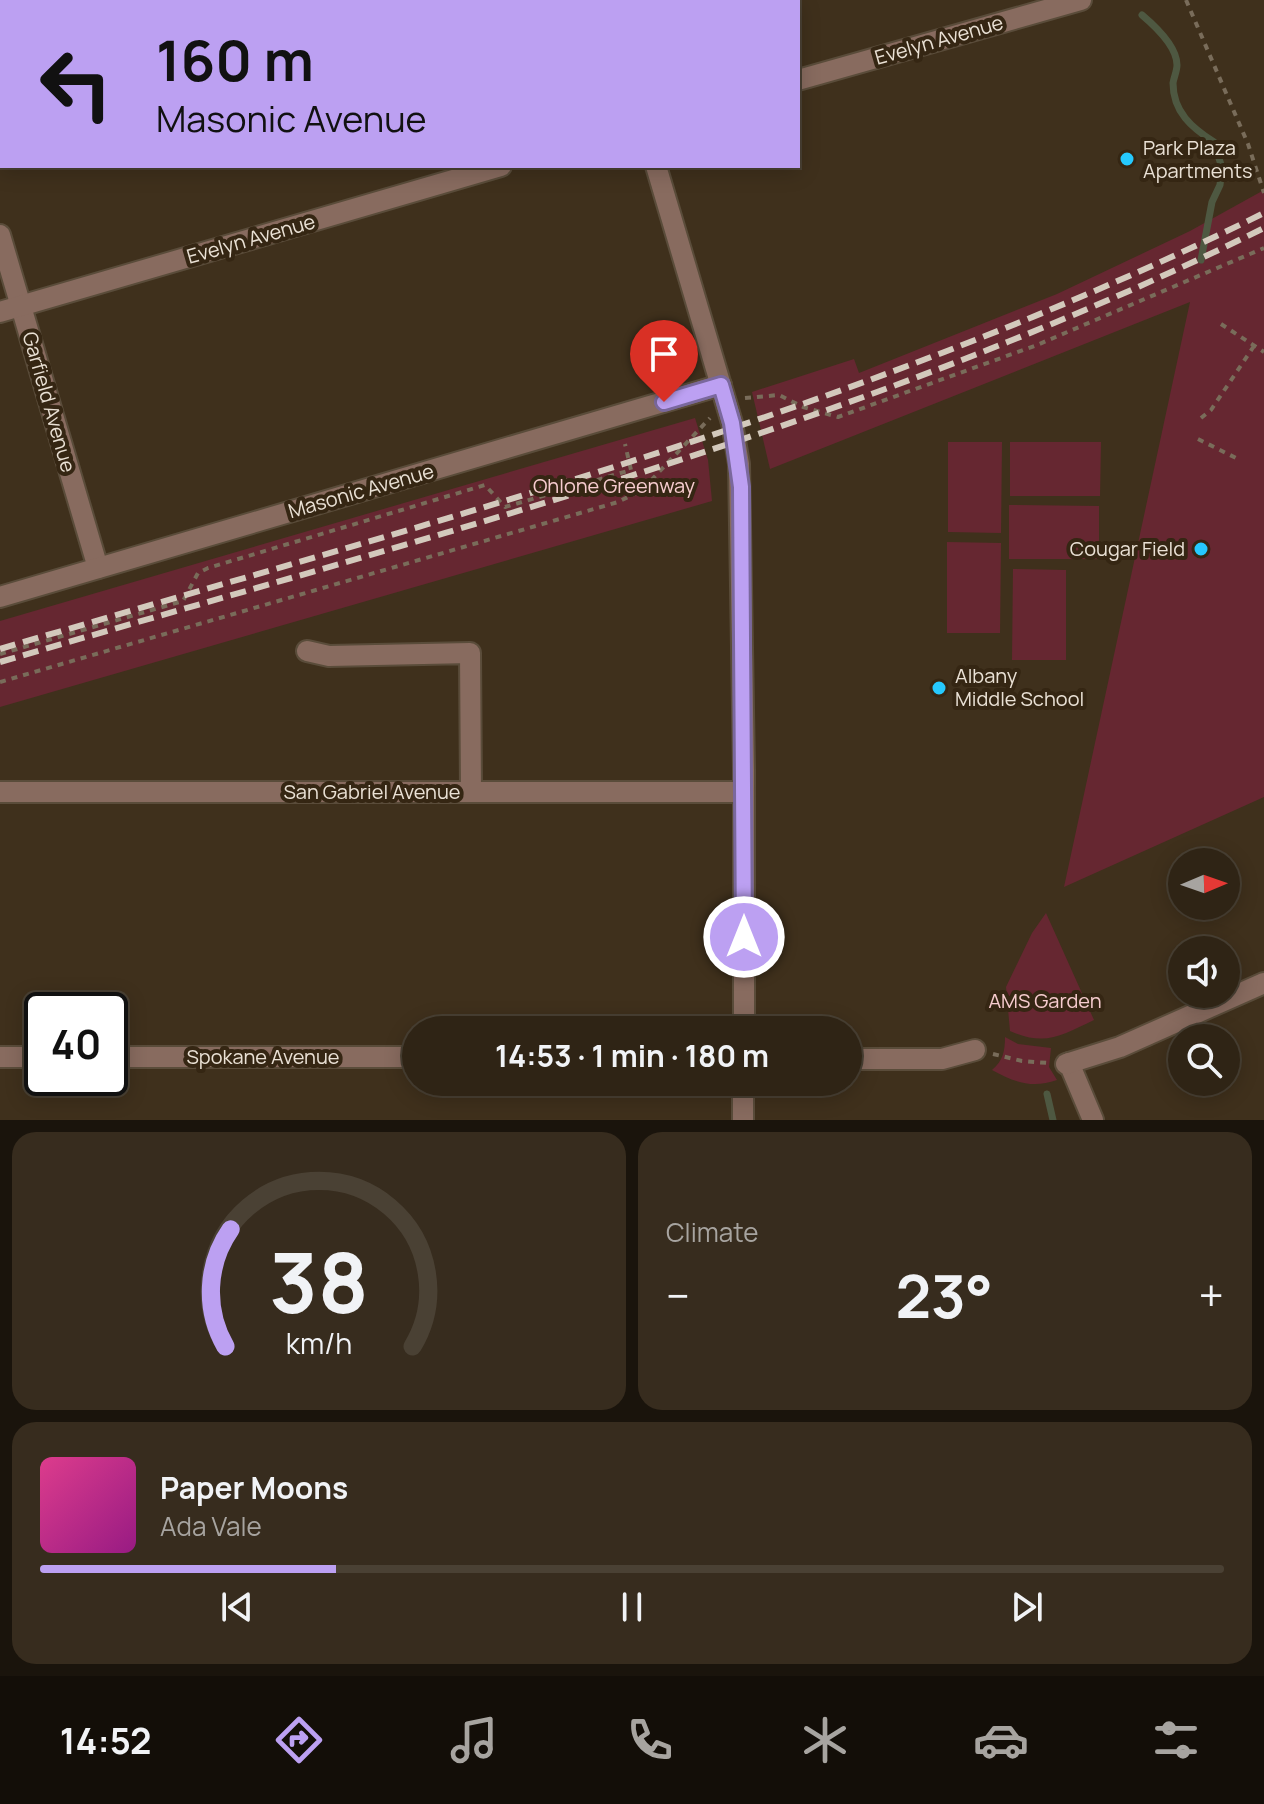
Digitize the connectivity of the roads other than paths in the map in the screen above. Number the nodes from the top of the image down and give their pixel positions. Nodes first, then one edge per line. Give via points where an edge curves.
1 (1081, 0) edge
2 (800, 79) edge
3 (494, 168) edge
4 (657, 168) edge
5 (0, 235) edge
6 (21, 306) junction
7 (0, 312) edge
8 (721, 385) junction
9 (98, 568) junction
10 (0, 597) edge
11 (307, 651) dead end
12 (0, 792) edge
13 (471, 792) junction
14 (744, 792) junction
15 (1264, 983) edge
16 (744, 1016) edge
17 (975, 1050) road end
18 (0, 1057) edge
19 (24, 1057) edge
20 (128, 1057) edge
21 (402, 1057) edge
22 (862, 1059) edge
23 (743, 1096) edge
24 (743, 1120) edge
25 (1093, 1120) edge

1 - 2 street, Evelyn Avenue
3 - 6 street, Evelyn Avenue
4 - 8 street
5 - 6 street, Garfield Avenue
6 - 7 street, Evelyn Avenue
6 - 9 street, Garfield Avenue
8 - 9 street, Masonic Avenue
8 - 14 street via 741,487
9 - 10 street, Masonic Avenue
11 - 13 street via 329,656 470,653
12 - 13 street, San Gabriel Avenue
13 - 14 street, San Gabriel Avenue
14 - 16 street
15 - 25 street via 1120,1047 1067,1063
17 - 22 street via 942,1059
18 - 19 street
20 - 21 street, Spokane Avenue
23 - 24 street

